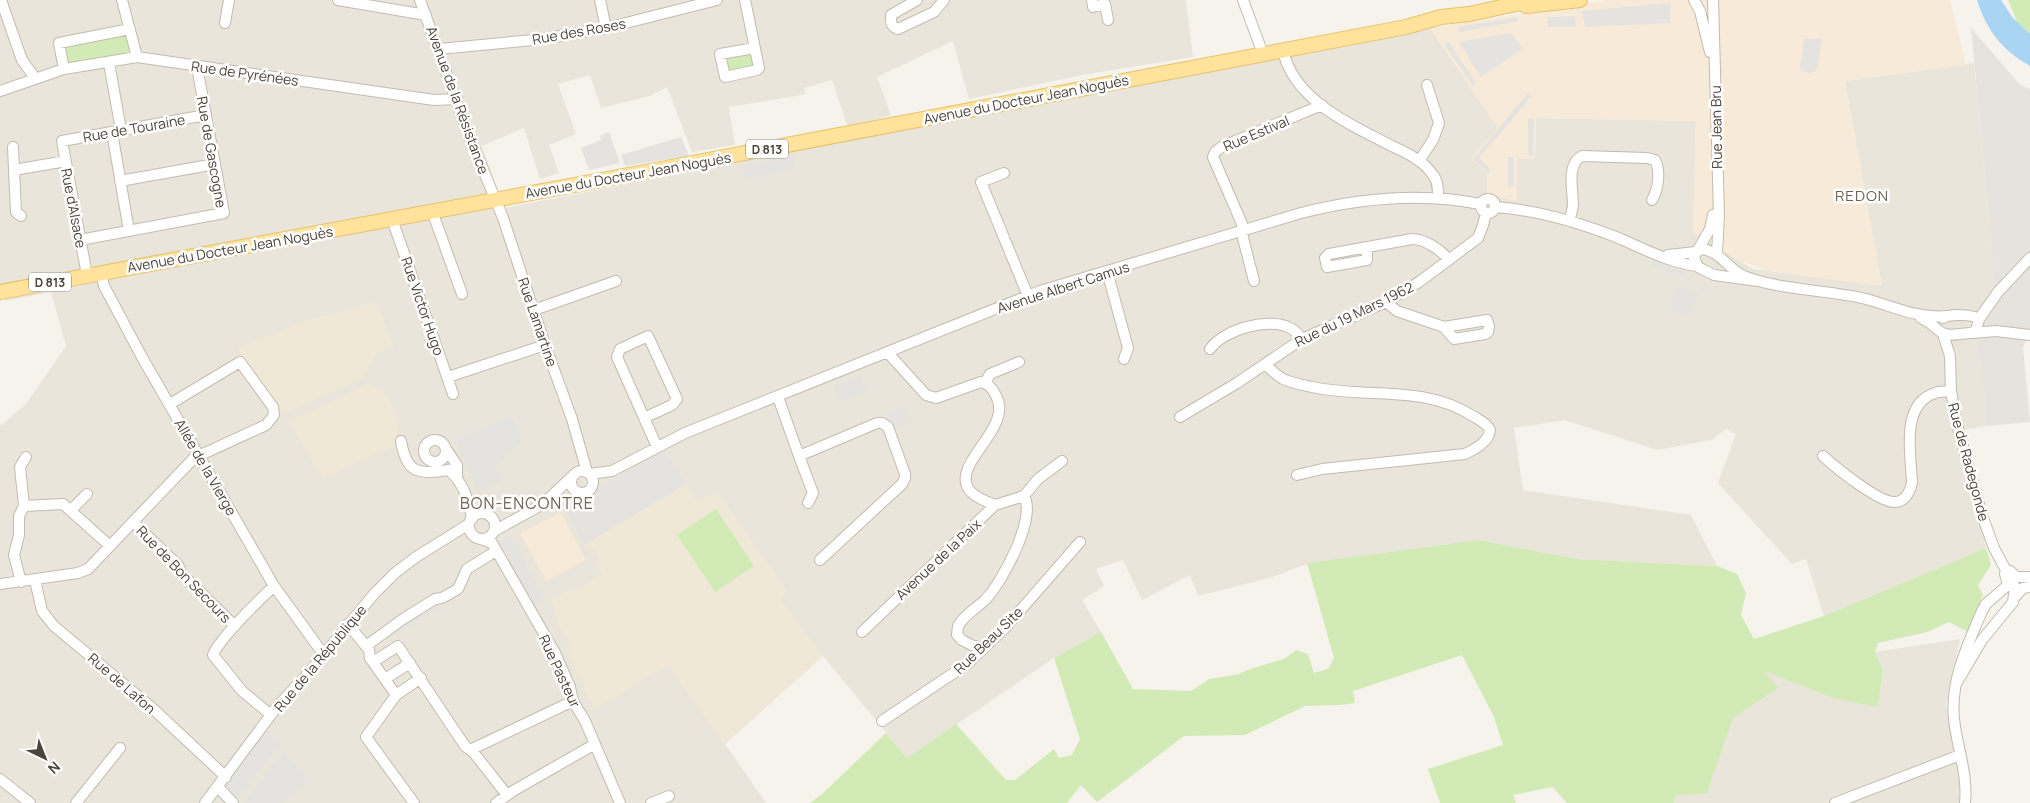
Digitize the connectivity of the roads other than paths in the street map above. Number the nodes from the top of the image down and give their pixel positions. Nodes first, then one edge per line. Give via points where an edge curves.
1 (13, 0) edge
2 (122, 0) edge
3 (229, 0) edge
4 (338, 0) edge
5 (420, 0) edge
6 (600, 0) edge
7 (717, 0) edge
8 (746, 0) edge
9 (917, 0) edge
10 (944, 0) edge
11 (1092, 0) edge
12 (1243, 0) edge
13 (1535, 0) edge
14 (1580, 0) edge
15 (1695, 0) edge
16 (1713, 0) edge
17 (2, 1) edge
18 (1492, 9) junction
19 (426, 15) junction
20 (1108, 20) dead end
21 (226, 23) dead end
22 (606, 28) junction
23 (130, 29) junction
24 (755, 48) dead end
25 (439, 49) junction
26 (1283, 50) junction
27 (1263, 54) junction
28 (137, 57) junction
29 (109, 62) junction
30 (1714, 62) junction
31 (197, 66) junction
32 (64, 69) junction
33 (35, 78) junction
34 (1427, 85) dead end
35 (0, 90) edge
36 (457, 99) junction
37 (1322, 105) junction
38 (206, 115) junction
39 (116, 131) junction
40 (62, 141) joint
41 (13, 147) dead end
42 (66, 161) junction
43 (1419, 161) junction
44 (215, 164) junction
45 (14, 170) junction
46 (1004, 173) dead end
47 (120, 181) junction
48 (1717, 192) junction
49 (1438, 197) junction
50 (496, 199) junction
51 (1652, 200) dead end
52 (1487, 208) junction
53 (432, 211) junction
54 (20, 216) dead end
55 (392, 219) junction
56 (1569, 221) junction
57 (129, 231) junction
58 (1243, 231) junction
59 (80, 240) junction
60 (1366, 247) dead end
61 (1697, 251) junction
62 (1717, 254) junction
63 (1662, 256) junction
64 (2030, 258) edge
65 (1449, 260) junction
66 (1727, 264) junction
67 (1697, 266) junction
68 (1107, 272) junction
69 (94, 274) junction
70 (1718, 276) junction
71 (616, 281) dead end
72 (1254, 281) dead end
73 (1758, 281) junction
74 (0, 292) edge
75 (1998, 292) junction
76 (462, 294) dead end
77 (1028, 296) junction
78 (1386, 302) junction
79 (534, 310) junction
80 (1911, 313) junction
81 (1960, 315) junction
82 (1947, 316) junction
83 (1979, 320) junction
84 (1444, 327) dead end
85 (1996, 331) junction
86 (1940, 332) junction
87 (1972, 333) junction
88 (1960, 334) junction
89 (2030, 335) edge
90 (1302, 339) junction
91 (545, 345) junction
92 (1210, 349) dead end
93 (888, 353) junction
94 (1950, 356) junction
95 (1124, 359) dead end
96 (1019, 362) dead end
97 (1265, 364) junction
98 (448, 377) junction
99 (985, 383) junction
100 (1951, 391) junction
101 (454, 394) dead end
102 (778, 397) junction
103 (170, 404) junction
104 (1180, 417) dead end
105 (644, 418) junction
106 (401, 441) dead end
107 (657, 448) junction
108 (446, 449) junction
109 (199, 455) junction
110 (799, 456) junction
111 (1823, 456) dead end
112 (26, 457) dead end
113 (637, 459) junction
114 (1062, 461) dead end
115 (436, 462) junction
116 (454, 472) junction
117 (582, 473) junction
118 (1297, 475) dead end
119 (592, 487) junction
120 (576, 490) junction
121 (87, 494) dead end
122 (1024, 497) junction
123 (549, 498) junction
124 (808, 503) dead end
125 (470, 504) junction
126 (24, 506) junction
127 (995, 506) junction
128 (71, 510) junction
129 (483, 513) junction
130 (493, 519) junction
131 (512, 520) junction
132 (470, 521) junction
133 (133, 522) junction
134 (455, 533) junction
135 (473, 536) junction
136 (492, 540) junction
137 (1080, 542) dead end
138 (110, 546) junction
139 (820, 560) dead end
140 (2002, 563) junction
141 (2030, 576) edge
142 (35, 580) junction
143 (21, 582) junction
144 (0, 584) edge
145 (274, 586) junction
146 (2030, 587) edge
147 (2014, 598) junction
148 (348, 624) junction
149 (235, 626) junction
150 (862, 632) dead end
151 (366, 646) junction
152 (983, 648) junction
153 (324, 655) junction
154 (373, 662) junction
155 (410, 663) junction
156 (421, 678) junction
157 (385, 679) junction
158 (1956, 684) junction
159 (396, 695) junction
160 (573, 701) junction
161 (269, 718) junction
162 (882, 721) dead end
163 (595, 744) junction
164 (120, 748) dead end
165 (468, 748) junction
166 (1960, 755) junction
167 (226, 777) junction
168 (0, 779) edge
169 (218, 787) junction
170 (507, 795) junction
171 (669, 796) dead end
172 (30, 803) edge
173 (76, 803) edge
174 (205, 803) edge
175 (233, 803) edge
176 (414, 803) edge
177 (496, 803) edge
178 (620, 803) edge
179 (651, 803) edge
180 (1836, 803) edge
181 (1965, 803) edge

1 - 17 street
2 - 23 street
3 - 21 street
4 - 19 street
5 - 19 street, Avenue de la Résistance
6 - 22 street
7 - 22 street, Rue des Roses
8 - 24 street
9 - 10 street via 891,15 893,27 898,29 934,12
11 - 20 street via 1093,6 1105,4
12 - 27 street
13 - 18 main road, Avenue du Docteur Jean Noguès / D 813
14 - 18 main road, Avenue du Docteur Jean Noguès / D 813
15 - 30 street, Rue Jean Bru
16 - 30 street, Rue Jean Bru
17 - 33 street via 22,60
18 - 26 main road, Avenue du Docteur Jean Noguès / D 813
19 - 25 street, Avenue de la Résistance
22 - 25 street, Rue des Roses via 543,39
23 - 28 street
23 - 32 street via 59,43
25 - 36 street, Avenue de la Résistance
26 - 27 main road, Avenue du Docteur Jean Noguès / D 813
26 - 37 street via 1292,74
27 - 50 main road, Avenue du Docteur Jean Noguès / D 813
28 - 29 street, Rue de Pyrénées
28 - 31 street, Rue de Pyrénées
29 - 32 street, Rue de Pyrénées
29 - 39 street
30 - 48 street, Rue Jean Bru
31 - 36 street, Rue de Pyrénées via 434,100
31 - 38 street, Rue de Gascogne
32 - 33 street, Rue de Pyrénées
33 - 35 street, Rue de Pyrénées
34 - 43 street via 1439,123 1433,140
36 - 50 street, Avenue de la Résistance
37 - 43 street via 1344,121
37 - 58 street, Rue Estival via 1215,152 1213,157
38 - 39 street, Rue de Touraine
38 - 44 street, Rue de Gascogne
39 - 40 street, Rue de Touraine
39 - 47 street
40 - 42 street, Rue d'Alsace
41 - 45 street
42 - 45 street
42 - 59 street, Rue d'Alsace
43 - 49 street via 1436,179
44 - 47 street
44 - 57 street, Rue de Gascogne via 224,213
45 - 54 street via 16,212
46 - 77 street via 981,182
47 - 57 street
48 - 61 street, Rue Jean Bru via 1712,224
48 - 62 street, Rue Jean Bru
49 - 52 street, Avenue Albert Camus
49 - 58 street, Avenue Albert Camus via 1370,199 1335,204
50 - 53 main road, Avenue du Docteur Jean Noguès / D 813
50 - 79 street, Rue Lamartine
51 - 56 street via 1656,193 1658,168 1655,160 1582,156 1575,161 1572,170 1573,208
52 - 56 street, Avenue Albert Camus via 1513,208
52 - 65 street, Rue du 19 Mars 1962 via 1478,238
53 - 55 main road, Avenue du Docteur Jean Noguès / D 813
53 - 76 street
55 - 69 main road, Avenue du Docteur Jean Noguès / D 813
55 - 98 street, Rue Victor Hugo
56 - 63 street, Avenue Albert Camus
57 - 59 street, Rue de Gascogne
58 - 68 street, Avenue Albert Camus
58 - 72 street
59 - 69 street, Rue d'Alsace
60 - 65 street via 1416,239 1443,253
61 - 62 street via 1705,249
61 - 63 street, Avenue Albert Camus
61 - 67 street via 1694,258
62 - 66 street
63 - 67 street, Avenue Albert Camus
64 - 75 street
65 - 78 street, Rue du 19 Mars 1962
66 - 70 street via 1725,271
66 - 73 street via 1741,275
67 - 70 street
68 - 77 street, Avenue Albert Camus
68 - 95 street via 1128,348
69 - 74 main road, Avenue du Docteur Jean Noguès / D 813
69 - 103 street, Allée de la Vierge via 104,286
70 - 73 street
71 - 79 street
73 - 80 street via 1862,298
75 - 81 street via 1976,310
75 - 83 street
77 - 93 street, Avenue Albert Camus
78 - 84 street via 1397,311
78 - 90 street, Rue du 19 Mars 1962
79 - 91 street, Rue Lamartine
80 - 82 street via 1927,317
80 - 86 street via 1927,320
81 - 82 street
81 - 83 street via 1972,315
82 - 86 street via 1939,322
83 - 85 street
83 - 87 street via 1978,330
85 - 87 street
85 - 89 street
86 - 88 street via 1949,336
86 - 94 street, Rue de Radegonde
87 - 88 street
88 - 94 street, Rue de Radegonde
90 - 92 street via 1289,327 1270,324 1248,327 1223,336
90 - 97 street, Rue du 19 Mars 1962
91 - 98 street
91 - 117 street, Rue Lamartine via 572,419
93 - 99 street via 930,397
93 - 102 street, Avenue Albert Camus
94 - 100 street, Rue de Radegonde
96 - 99 street via 992,372
97 - 104 street, Rue du 19 Mars 1962
97 - 118 street via 1283,379 1324,389 1432,398 1461,408 1490,430 1484,442 1465,454 1322,469
98 - 101 street, Rue Victor Hugo
99 - 127 street via 997,397 999,415 965,477 971,492
100 - 111 street via 1935,393 1916,409 1910,426 1912,483 1903,499 1895,502 1885,500 1848,478
100 - 140 street, Rue de Radegonde via 1982,515
102 - 107 street, Avenue Albert Camus via 685,433
102 - 110 street
103 - 109 street, Allée de la Vierge
103 - 109 street via 240,362 272,407 274,415 266,425
105 - 105 street via 672,405 677,399 648,336 620,349 617,357
105 - 107 street
106 - 116 street via 408,464 414,470
107 - 113 street, Avenue Albert Camus
108 - 115 street via 445,456
108 - 115 street via 436,440 424,446 424,456
108 - 116 street via 457,465
109 - 133 street
109 - 145 street, Allée de la Vierge
110 - 124 street via 813,493
110 - 139 street via 882,423 888,428 905,474 902,484
112 - 126 street via 20,467
113 - 117 street, Avenue Albert Camus via 612,472
113 - 119 street, Avenue Albert Camus
114 - 122 street via 1038,479
115 - 116 street
116 - 125 street
117 - 119 street via 593,480
117 - 120 street via 572,483
117 - 123 street
119 - 120 street via 584,493
120 - 123 street
121 - 128 street
122 - 127 street, Avenue de la Paix
122 - 152 street via 1027,505 1023,531 1002,576 987,598 958,626 957,635 962,640
123 - 131 street
125 - 129 street
125 - 132 street
126 - 128 street via 63,504
126 - 143 street via 19,516 14,555
127 - 150 street, Avenue de la Paix
128 - 138 street
129 - 130 street
129 - 132 street
130 - 131 street
130 - 136 street
131 - 136 street
132 - 134 street, Rue de la République
132 - 135 street
133 - 138 street
133 - 149 street, Rue de Bon Secours
134 - 135 street
134 - 148 street, Rue de la République via 395,573
135 - 136 street
136 - 151 street via 467,569 458,589 435,599
136 - 160 street, Rue Pasteur via 555,653
137 - 152 street, Rue Beau Site via 1004,629
138 - 142 street via 86,570
140 - 141 street via 2017,577
140 - 147 street via 2014,581
140 - 158 street via 2008,585 1982,611
142 - 143 street
142 - 167 street, Rue de Lafon via 42,611 54,626 150,706
143 - 144 street
145 - 149 street
145 - 153 street, Allée de la Vierge
146 - 147 street via 2023,588
147 - 158 street via 1982,640
148 - 151 street
148 - 153 street, Rue de la République
149 - 161 street via 214,652 214,658
151 - 154 street
152 - 162 street, Rue Beau Site via 967,664
153 - 161 street, Rue de la République
154 - 155 street via 398,646
154 - 157 street
155 - 156 street
155 - 157 street
156 - 159 street
156 - 165 street
157 - 159 street
158 - 166 street via 1953,710
159 - 176 street via 366,737
160 - 163 street, Rue Pasteur
160 - 165 street
161 - 167 street, Rue de la République
163 - 170 street
163 - 178 street, Rue Pasteur
164 - 173 street
165 - 170 street
166 - 180 street
166 - 181 street via 1966,785
167 - 169 street, Rue de la République
168 - 172 street
169 - 174 street, Rue de la République
169 - 175 street
170 - 177 street
171 - 179 street

